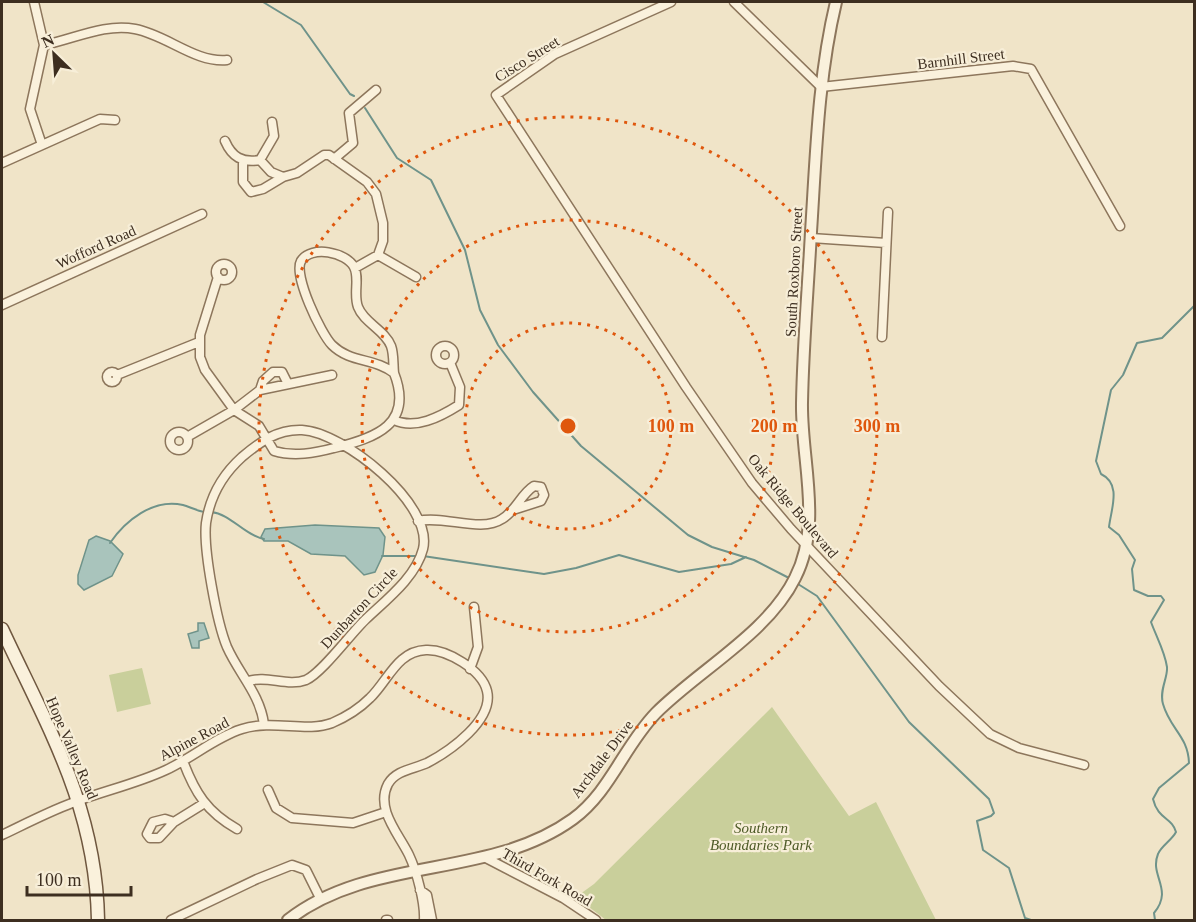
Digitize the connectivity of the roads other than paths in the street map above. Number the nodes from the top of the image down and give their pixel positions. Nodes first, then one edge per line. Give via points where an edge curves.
1 (34, 2) edge
2 (671, 2) edge
3 (734, 2) edge
4 (836, 2) edge
5 (44, 45) junction
6 (227, 60) dead end
7 (821, 87) junction
8 (376, 90) dead end
9 (496, 95) joint
10 (115, 120) dead end
11 (272, 122) dead end
12 (225, 141) dead end
13 (42, 145) junction
14 (334, 159) junction
15 (243, 160) junction
16 (260, 160) junction
17 (2, 163) edge
18 (283, 177) junction
19 (888, 212) dead end
20 (202, 214) dead end
21 (1120, 226) dead end
22 (811, 238) junction
23 (886, 243) junction
24 (378, 255) junction
25 (355, 268) junction
26 (416, 277) dead end
27 (218, 278) dead end
28 (2, 305) edge
29 (882, 337) dead end
30 (199, 342) junction
31 (451, 365) dead end
32 (394, 373) junction
33 (117, 375) dead end
34 (332, 375) dead end
35 (288, 384) junction
36 (260, 390) junction
37 (234, 410) junction
38 (394, 420) junction
39 (187, 437) dead end
40 (265, 439) junction
41 (342, 446) junction
42 (516, 508) dead end
43 (418, 521) junction
44 (807, 546) junction
45 (474, 607) dead end
46 (2, 629) edge
47 (470, 669) junction
48 (248, 681) junction
49 (264, 724) junction
50 (183, 761) junction
51 (1084, 765) dead end
52 (268, 790) dead end
53 (80, 800) junction
54 (203, 804) junction
55 (386, 812) junction
56 (174, 822) dead end
57 (237, 829) dead end
58 (2, 834) edge
59 (484, 857) junction
60 (414, 870) junction
61 (420, 890) junction
62 (321, 900) junction
63 (98, 921) edge
64 (171, 921) edge
65 (288, 921) edge
66 (424, 921) edge
67 (432, 921) edge
68 (596, 921) edge

1 - 5 street
2 - 9 street, Cisco Street via 555,54
3 - 7 street
4 - 7 street, South Roxboro Street
5 - 6 street via 107,29 129,28 148,32 210,60
5 - 13 street via 30,109
7 - 21 street, Barnhill Street via 1013,66 1031,69
7 - 22 street, South Roxboro Street
8 - 14 street via 350,111 353,143
9 - 44 street, Oak Ridge Boulevard via 736,460
10 - 13 street via 100,119
11 - 16 street via 274,136
12 - 15 street via 234,156
13 - 17 street
14 - 18 street via 324,155 297,173
14 - 24 street via 367,182 376,194 384,224
15 - 16 street
15 - 18 street via 243,182 250,192
16 - 18 street via 271,172
19 - 23 street
20 - 28 street, Wofford Road
22 - 23 street
22 - 44 street, South Roxboro Street via 801,409 809,515
23 - 29 street
24 - 25 street
24 - 26 street
25 - 32 street via 357,306 390,345
25 - 32 street via 339,255 317,252 303,259 300,271 327,340 350,357 381,365
27 - 30 street
30 - 33 street
30 - 37 street via 206,370
31 - 38 street via 460,387 459,405 413,425
32 - 38 street via 400,393
34 - 35 street
35 - 36 street
35 - 36 street via 282,372 273,372
36 - 37 street
37 - 39 street
37 - 40 street via 259,426
38 - 41 street via 370,438
40 - 41 street, Dunbarton Circle via 280,432 301,430
40 - 41 street via 274,451 282,453
40 - 48 street, Dunbarton Circle via 223,477 206,525 207,553 223,635
41 - 43 street, Dunbarton Circle via 385,476
42 - 43 street via 500,521 486,524 433,518
43 - 48 street, Dunbarton Circle via 423,544 413,568 314,675 301,681 264,677
44 - 51 street, Oak Ridge Boulevard via 939,686 990,734 1019,748
44 - 59 street, Archdale Drive via 795,579 779,603 654,715 590,805 537,840
45 - 47 street via 478,653
46 - 53 main road, Hope Valley Road
47 - 49 street, Alpine Road via 440,651 415,652 398,663 369,700 342,718 311,727
47 - 55 street, Alpine Road via 484,681 488,693 482,720 433,759 396,776 386,790
48 - 49 street, Dunbarton Circle
49 - 50 street, Alpine Road via 234,732
50 - 53 street, Alpine Road via 148,778
50 - 54 street
52 - 55 street via 276,808 291,818 353,823
53 - 58 street, Alpine Road
53 - 63 main road, Hope Valley Road via 92,850
54 - 56 street
54 - 57 street
55 - 60 street
59 - 60 street, Archdale Drive
59 - 68 street, Third Fork Road via 563,898
60 - 61 street
60 - 62 street, Archdale Drive via 370,880
61 - 66 street
61 - 67 street via 427,895
62 - 64 street via 306,870 292,865
62 - 65 street, Archdale Drive

